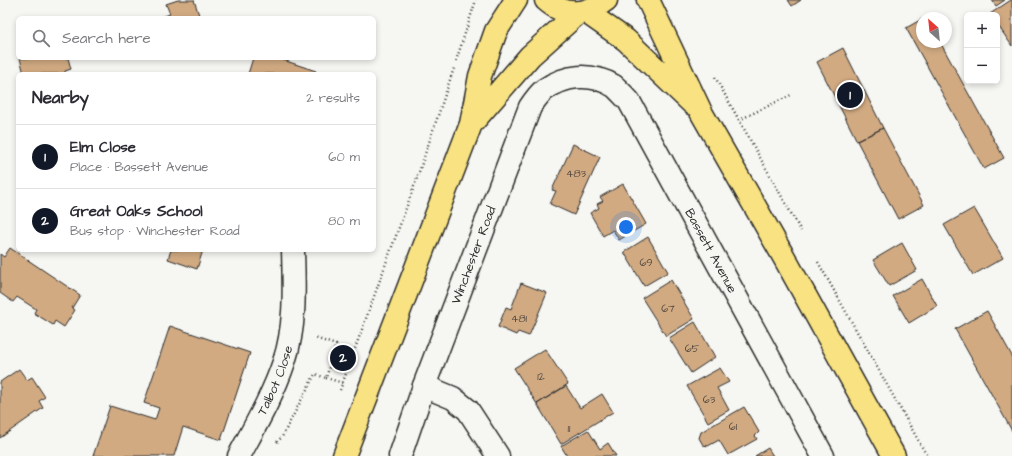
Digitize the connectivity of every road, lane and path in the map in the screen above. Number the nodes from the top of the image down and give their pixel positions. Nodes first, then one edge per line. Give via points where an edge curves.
1 (476, 0) edge
2 (516, 0) edge
3 (546, 0) edge
4 (606, 0) edge
5 (648, 0) edge
6 (583, 12) junction
7 (575, 76) joint
8 (714, 76) dead end
9 (793, 94) dead end
10 (701, 112) junction
11 (739, 120) junction
12 (471, 124) junction
13 (801, 232) dead end
14 (293, 252) edge
15 (816, 258) dead end
16 (290, 329) junction
17 (326, 378) junction
18 (343, 383) junction
19 (424, 386) junction
20 (338, 396) dead end
21 (273, 446) dead end
22 (239, 456) edge
23 (344, 456) edge
24 (400, 456) edge
25 (498, 456) edge
26 (823, 456) edge
27 (894, 456) edge
28 (927, 456) edge

1 - 18 path via 417,178
2 - 12 main road via 496,31 480,76
3 - 6 main road via 566,12
4 - 6 main road
5 - 10 main road
6 - 10 main road via 626,40
6 - 12 main road via 530,56
7 - 19 street, Winchester Road via 560,80 543,91 530,107
7 - 26 street, Bassett Avenue via 595,78 614,86 629,101
8 - 11 path
9 - 11 path
10 - 27 main road
11 - 13 path
12 - 23 main road
14 - 16 street, Talbot Close via 294,299
15 - 28 path
16 - 17 path via 336,345
16 - 22 street, Talbot Close via 284,363 263,411
17 - 18 path
17 - 21 path via 315,374 282,437
18 - 20 path
19 - 24 street, Winchester Road
19 - 25 street via 453,398 468,410

